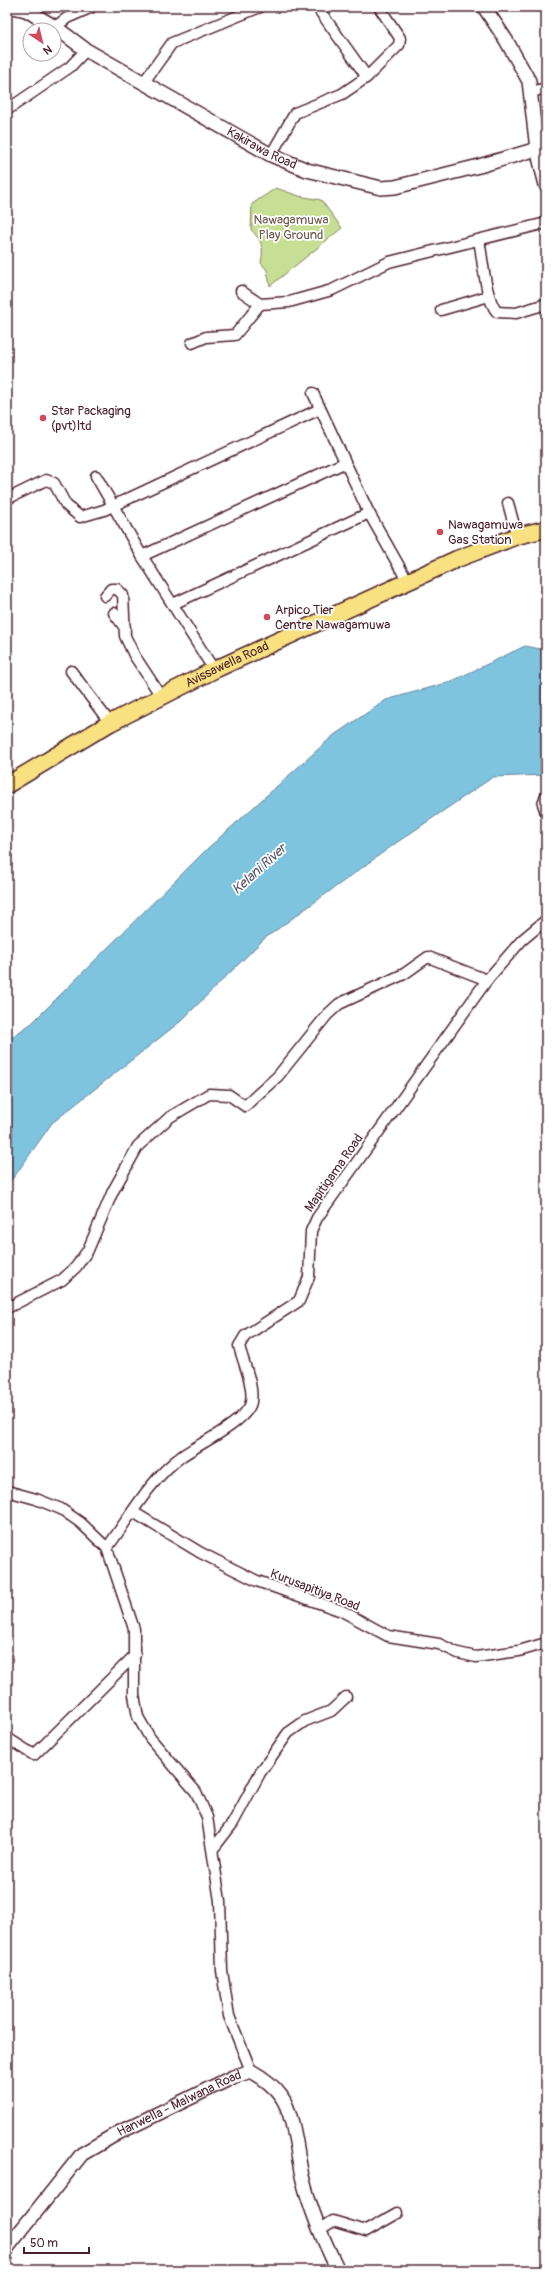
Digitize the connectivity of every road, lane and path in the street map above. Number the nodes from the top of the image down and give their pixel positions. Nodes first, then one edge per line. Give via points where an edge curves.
1 (12, 7) edge
2 (92, 7) edge
3 (260, 7) edge
4 (317, 7) edge
5 (379, 7) edge
6 (484, 7) edge
7 (45, 22) edge
8 (62, 22) edge
9 (62, 33) edge
10 (86, 50) junction
11 (367, 77) junction
12 (144, 82) junction
13 (546, 88) edge
14 (531, 92) junction
15 (7, 97) edge
16 (10, 108) edge
17 (537, 149) junction
18 (271, 154) junction
19 (546, 185) edge
20 (546, 224) edge
21 (479, 240) junction
22 (241, 291) dead end
23 (489, 296) junction
24 (260, 304) junction
25 (546, 304) edge
26 (441, 310) dead end
27 (192, 343) dead end
28 (313, 393) dead end
29 (320, 410) junction
30 (344, 463) junction
31 (96, 476) dead end
32 (7, 498) edge
33 (508, 503) dead end
34 (112, 505) junction
35 (369, 513) junction
36 (546, 529) edge
37 (517, 536) junction
38 (142, 556) junction
39 (408, 582) junction
40 (105, 596) dead end
41 (173, 604) junction
42 (114, 613) dead end
43 (125, 628) junction
44 (214, 670) junction
45 (71, 671) dead end
46 (161, 696) junction
47 (110, 723) junction
48 (7, 785) edge
49 (545, 797) edge
50 (546, 813) edge
51 (546, 920) edge
52 (487, 980) junction
53 (7, 1308) edge
54 (7, 1491) edge
55 (133, 1512) junction
56 (107, 1548) junction
57 (546, 1643) edge
58 (134, 1655) junction
59 (346, 1697) dead end
60 (7, 1738) edge
61 (213, 1849) junction
62 (251, 2071) junction
63 (398, 2213) dead end
64 (319, 2230) junction
65 (7, 2248) edge
66 (338, 2270) edge

1 - 7 street, Kakirawa Road via 26,10
2 - 8 street
3 - 12 street via 172,43
4 - 11 street
5 - 11 street via 400,38 399,45
6 - 14 street via 518,60 529,81
9 - 10 street, Kakirawa Road
10 - 12 street, Kakirawa Road
10 - 16 street via 70,67
11 - 18 street via 342,94 295,113
12 - 18 street, Kakirawa Road
13 - 14 street
14 - 17 street
15 - 16 street
17 - 18 street, Kakirawa Road via 441,176 381,188 306,170
17 - 19 street
20 - 21 street
21 - 23 street
21 - 24 street via 389,262 332,290 289,302
22 - 24 street
23 - 25 street via 492,307 497,312 516,313
23 - 26 street
24 - 27 street via 235,335 206,337
28 - 29 street
29 - 30 street
29 - 34 street
30 - 35 street
30 - 38 street
31 - 34 street
32 - 34 street via 46,480 54,483 66,505 80,517
33 - 37 street
34 - 38 street
35 - 39 street
35 - 41 street
36 - 37 main road, Avissawella Road
37 - 39 main road, Avissawella Road via 457,559
38 - 41 street
39 - 44 main road, Avissawella Road
40 - 43 street via 111,589 117,589 123,595
41 - 44 street
42 - 43 street
43 - 46 street via 125,636 134,655
44 - 46 main road, Avissawella Road
45 - 47 street
46 - 47 main road, Avissawella Road
47 - 48 main road, Avissawella Road
49 - 50 street via 543,804
51 - 52 street, Mapitigama Road via 522,940
52 - 53 street via 428,957 404,974 339,1004 327,1015 278,1076 245,1106 229,1095 209,1094 170,1117 138,1146 113,1191 88,1250 76,1267 62,1280
52 - 55 street, Mapitigama Road via 316,1218 311,1231 309,1277 299,1301 245,1336 239,1346 251,1403 243,1416 181,1456 160,1475
54 - 56 street via 61,1509 81,1523
55 - 56 street, Mapitigama Road
55 - 57 street, Kurusapitiya Road via 202,1553 257,1581 342,1611 388,1636 439,1644 458,1654 476,1656 519,1651
56 - 58 street via 134,1629
58 - 60 street via 34,1755
58 - 61 street via 134,1695 138,1718 150,1738 196,1792 207,1817
59 - 61 street via 331,1711 305,1721 288,1733 260,1773 233,1822
61 - 62 street via 220,1901 222,1971 228,2008
62 - 64 street, Hanwella - Malwana Road via 266,2080 282,2096
62 - 65 street, Hanwella - Malwana Road via 233,2076 118,2133 82,2154
63 - 64 street via 366,2232 333,2221
64 - 66 street, Hanwella - Malwana Road

